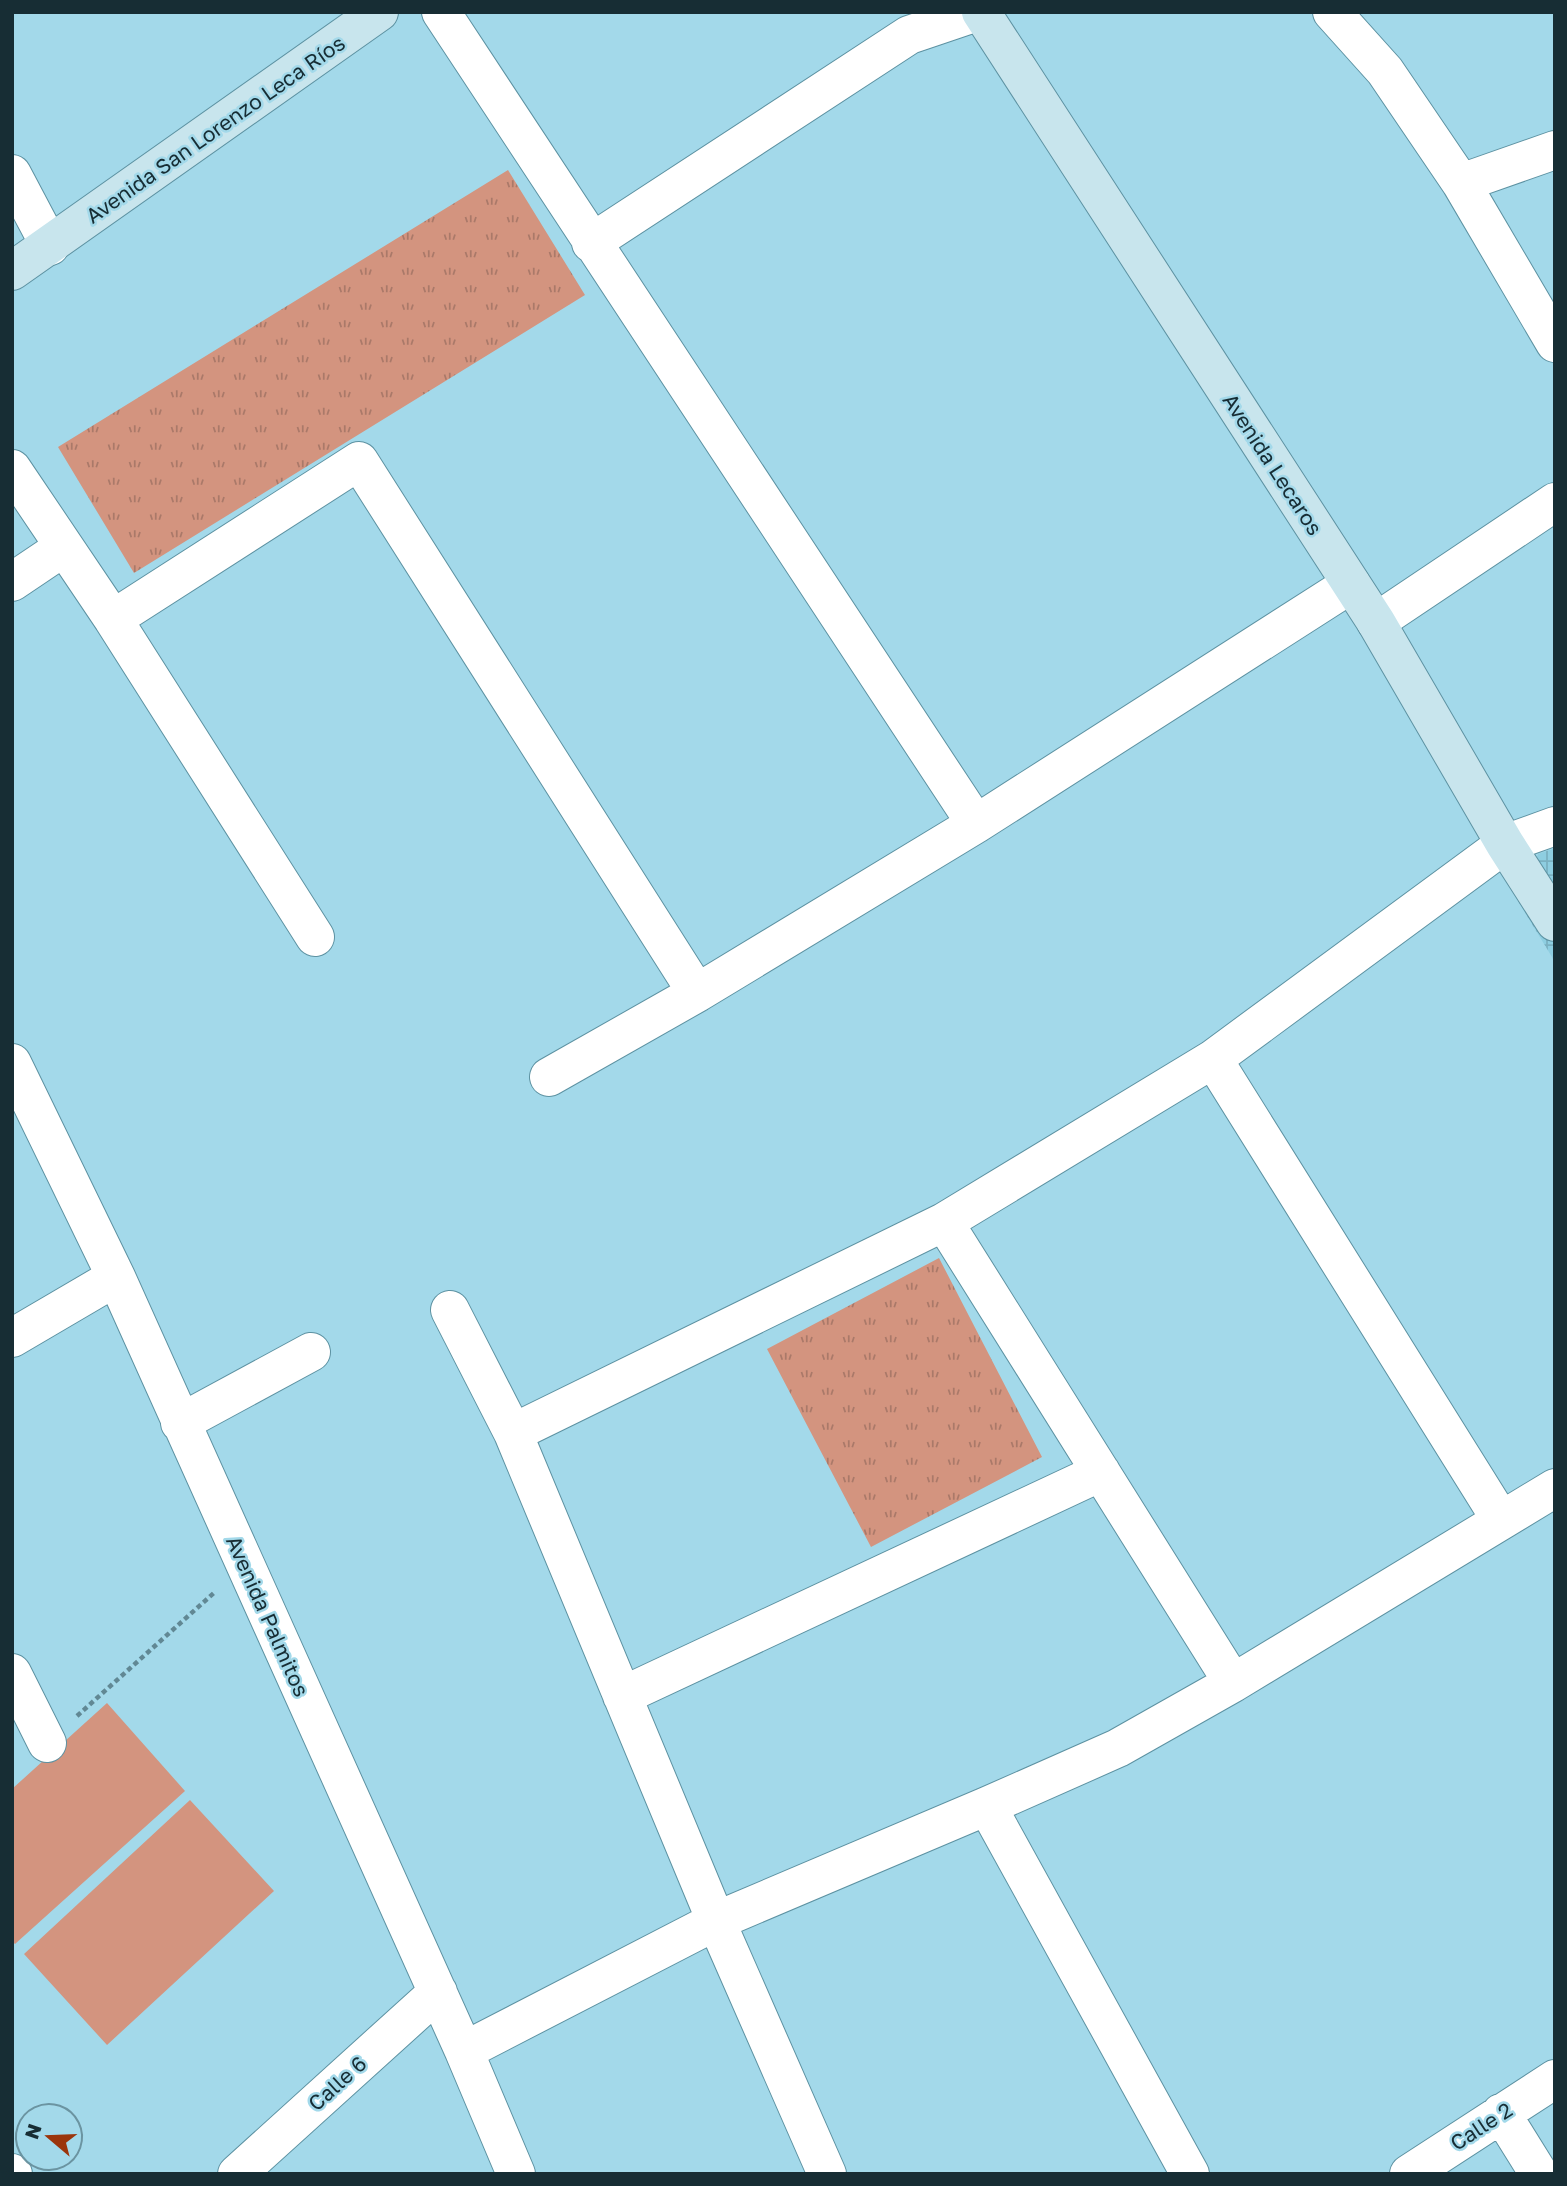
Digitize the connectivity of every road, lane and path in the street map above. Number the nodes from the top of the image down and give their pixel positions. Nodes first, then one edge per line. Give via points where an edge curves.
1 (379, 12) edge
2 (441, 12) edge
3 (979, 12) edge
4 (1332, 12) edge
5 (1555, 150) edge
6 (12, 174) edge
7 (1461, 183) junction
8 (591, 243) junction
9 (50, 246) junction
10 (12, 271) edge
11 (1555, 342) edge
12 (12, 469) edge
13 (1555, 502) edge
14 (64, 547) junction
15 (12, 582) edge
16 (1351, 584) junction
17 (113, 620) junction
18 (1376, 622) junction
19 (976, 824) junction
20 (1555, 826) edge
21 (1506, 844) junction
22 (1555, 922) edge
23 (315, 937) dead end
24 (697, 993) junction
25 (1213, 1059) junction
26 (12, 1063) edge
27 (549, 1077) dead end
28 (944, 1222) junction
29 (116, 1277) junction
30 (450, 1310) dead end
31 (12, 1338) edge
32 (311, 1352) dead end
33 (180, 1423) junction
34 (513, 1433) junction
35 (1101, 1472) junction
36 (1555, 1488) edge
37 (1502, 1520) junction
38 (245, 1565) junction
39 (12, 1673) edge
40 (1233, 1683) junction
41 (622, 1696) junction
42 (47, 1743) joint
43 (987, 1806) junction
44 (716, 1922) junction
45 (438, 1992) junction
46 (464, 2051) junction
47 (1555, 2079) edge
48 (1501, 2113) junction
49 (237, 2174) edge
50 (516, 2174) edge
51 (827, 2174) edge
52 (1190, 2174) edge
53 (1409, 2174) edge
54 (1539, 2174) edge

1 - 9 street, Avenida San Lorenzo Leca Ríos
2 - 8 street
3 - 8 street via 909,35
3 - 16 street, Avenida Lecaros
4 - 7 street via 1384,71
5 - 7 street
6 - 9 street
7 - 11 street
8 - 19 street
9 - 10 street, Avenida San Lorenzo Leca Ríos
12 - 14 street
13 - 18 street
14 - 15 street
14 - 17 street
16 - 18 street, Avenida Lecaros
16 - 19 street
17 - 23 street
17 - 24 street via 359,461
18 - 21 street, Avenida Lecaros
19 - 24 street
20 - 21 street
21 - 22 street, Avenida Lecaros
21 - 25 street
24 - 27 street
25 - 28 street
25 - 37 street
26 - 29 street, Avenida Palmitos
28 - 34 street
28 - 35 street
29 - 31 street
29 - 33 street, Avenida Palmitos
30 - 34 street
32 - 33 street
33 - 38 street, Avenida Palmitos
34 - 41 street
35 - 40 street
35 - 41 street
36 - 37 street
37 - 40 street
38 - 42 path
38 - 45 street, Avenida Palmitos
39 - 42 street
40 - 43 street via 1118,1748
41 - 44 street
43 - 44 street
43 - 52 street
44 - 46 street
44 - 51 street
45 - 46 street, Avenida Palmitos
45 - 49 street, Calle 6
46 - 50 street, Avenida Palmitos
47 - 48 street, Calle 2
48 - 53 street, Calle 2
48 - 54 street

